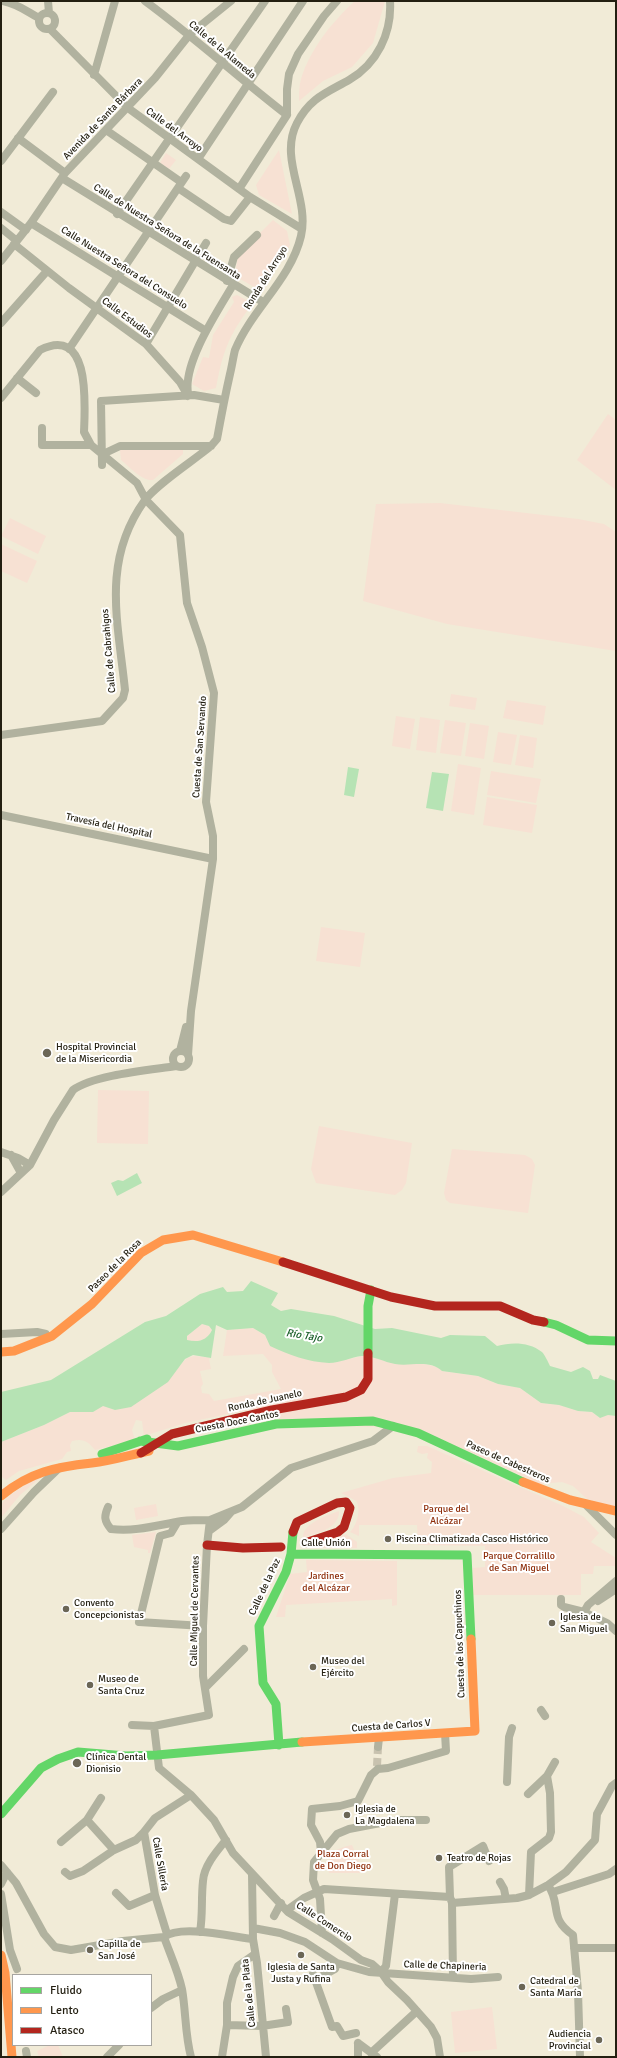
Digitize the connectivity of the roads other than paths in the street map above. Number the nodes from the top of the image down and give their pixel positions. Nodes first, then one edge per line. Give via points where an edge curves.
1 (3, 1) edge
2 (48, 1) edge
3 (115, 1) edge
4 (145, 1) edge
5 (231, 1) edge
6 (265, 1) edge
7 (337, 1) edge
8 (390, 1) edge
9 (299, 2) edge
10 (17, 3) edge
11 (49, 13) junction
12 (39, 18) junction
13 (50, 29) junction
14 (190, 34) junction
15 (222, 63) junction
16 (94, 75) junction
17 (248, 84) junction
18 (53, 92) dead end
19 (128, 108) junction
20 (287, 115) junction
21 (106, 130) junction
22 (18, 138) junction
23 (169, 138) junction
24 (198, 159) junction
25 (1, 161) edge
26 (151, 163) junction
27 (63, 176) junction
28 (182, 182) junction
29 (239, 189) junction
30 (250, 197) junction
31 (1, 212) edge
32 (117, 214) junction
33 (31, 223) junction
34 (1, 228) edge
35 (302, 229) junction
36 (26, 230) junction
37 (147, 232) junction
38 (257, 236) dead end
39 (16, 242) junction
40 (206, 243) dead end
41 (1, 261) edge
42 (195, 262) junction
43 (47, 271) junction
44 (118, 276) junction
45 (230, 283) junction
46 (263, 302) junction
47 (167, 307) junction
48 (98, 309) junction
49 (1, 323) edge
50 (206, 331) junction
51 (146, 344) junction
52 (69, 350) junction
53 (17, 378) junction
54 (36, 393) dead end
55 (188, 396) junction
56 (3, 397) edge
57 (224, 400) junction
58 (42, 428) dead end
59 (91, 445) junction
60 (211, 446) junction
61 (103, 454) junction
62 (102, 465) dead end
63 (146, 500) junction
64 (1, 735) edge
65 (1, 815) edge
66 (213, 859) junction
67 (191, 1011) junction
68 (180, 1051) junction
69 (188, 1055) junction
70 (174, 1063) junction
71 (1, 1152) edge
72 (11, 1155) junction
73 (30, 1165) junction
74 (21, 1173) junction
75 (1, 1192) edge
76 (371, 1290) junction
77 (1, 1334) edge
78 (48, 1338) junction
79 (616, 1341) edge
80 (1, 1352) edge
81 (393, 1426) junction
82 (172, 1434) junction
83 (140, 1441) junction
84 (158, 1443) junction
85 (178, 1446) junction
86 (142, 1453) junction
87 (82, 1463) junction
88 (59, 1468) junction
89 (1, 1496) edge
90 (584, 1503) junction
91 (108, 1507) dead end
92 (616, 1511) edge
93 (231, 1512) junction
94 (214, 1518) junction
95 (177, 1523) junction
96 (218, 1525) junction
97 (1, 1529) edge
98 (209, 1531) junction
99 (616, 1535) edge
100 (305, 1543) dead end
101 (207, 1545) junction
102 (281, 1547) dead end
103 (291, 1554) junction
104 (468, 1555) joint
105 (616, 1581) edge
106 (616, 1589) edge
107 (561, 1599) dead end
108 (586, 1608) junction
109 (203, 1626) junction
110 (616, 1631) edge
111 (244, 1649) dead end
112 (206, 1687) junction
113 (132, 1725) dead end
114 (154, 1726) junction
115 (512, 1728) dead end
116 (474, 1731) joint
117 (444, 1733) junction
118 (379, 1738) junction
119 (279, 1745) junction
120 (378, 1747) tunnel mouth
121 (157, 1755) junction
122 (555, 1762) dead end
123 (547, 1776) junction
124 (507, 1782) dead end
125 (616, 1783) edge
126 (528, 1794) dead end
127 (191, 1795) junction
128 (101, 1798) dead end
129 (1, 1814) edge
130 (87, 1820) junction
131 (426, 1820) dead end
132 (144, 1832) junction
133 (226, 1840) junction
134 (61, 1842) dead end
135 (114, 1850) junction
136 (321, 1852) junction
137 (489, 1861) dead end
138 (1, 1865) edge
139 (616, 1869) edge
140 (7, 1872) junction
141 (65, 1872) dead end
142 (252, 1875) junction
143 (500, 1882) dead end
144 (1, 1884) edge
145 (548, 1885) junction
146 (318, 1891) junction
147 (553, 1892) junction
148 (116, 1893) dead end
149 (1, 1894) edge
150 (395, 1894) junction
151 (154, 1895) junction
152 (529, 1895) junction
153 (506, 1899) junction
154 (451, 1900) junction
155 (280, 1903) junction
156 (287, 1910) junction
157 (274, 1916) dead end
158 (253, 1928) junction
159 (200, 1932) junction
160 (322, 1933) junction
161 (166, 1935) junction
162 (253, 1939) junction
163 (574, 1948) junction
164 (616, 1948) edge
165 (255, 1954) junction
166 (1, 1955) edge
167 (337, 1963) junction
168 (370, 1968) junction
169 (17, 1969) dead end
170 (384, 1969) junction
171 (453, 1977) junction
172 (498, 1977) dead end
173 (182, 1990) junction
174 (4, 1996) edge
175 (152, 2007) edge
176 (286, 2008) dead end
177 (417, 2011) junction
178 (227, 2025) junction
179 (262, 2026) junction
180 (356, 2033) dead end
181 (118, 2046) edge
182 (374, 2055) edge
183 (12, 2057) edge
184 (107, 2057) edge
185 (191, 2057) edge
186 (222, 2057) edge
187 (266, 2057) edge
188 (358, 2057) edge
189 (440, 2057) edge
190 (580, 2057) edge

1 - 10 street
2 - 11 street
3 - 16 street
4 - 14 street, Calle de la Alameda
5 - 14 street, Avenida de Santa Bárbara
6 - 15 street
7 - 20 street via 298,54 289,74
8 - 35 street, Ronda del Arroyo via 391,11 385,38 376,56 364,70 321,94 309,104 296,124 291,140 291,160 301,202
9 - 17 street
10 - 12 street
11 - 12 street via 42,14
11 - 13 street via 55,21
12 - 13 street via 42,28
13 - 16 street, Calle del Arroyo
14 - 15 street, Calle de la Alameda
14 - 19 street, Avenida de Santa Bárbara
15 - 17 street, Calle de la Alameda
15 - 23 street
16 - 19 street, Calle del Arroyo
17 - 20 street, Calle de la Alameda
17 - 24 street
18 - 22 street
19 - 21 street, Avenida de Santa Bárbara
19 - 23 street, Calle del Arroyo
20 - 29 street
21 - 26 street
21 - 27 street, Avenida de Santa Bárbara
22 - 25 street
22 - 27 street, Calle de Nuestra Señora de la Fuensanta
23 - 24 street, Calle del Arroyo
23 - 26 street
24 - 29 street, Calle del Arroyo
26 - 28 street
26 - 32 street
27 - 32 street, Calle de Nuestra Señora de la Fuensanta
27 - 33 street, Avenida de Santa Bárbara
28 - 30 street via 224,219 232,221
28 - 37 street
29 - 30 street, Calle del Arroyo
30 - 35 street, Calle del Arroyo
31 - 36 street
32 - 37 street, Calle de Nuestra Señora de la Fuensanta
33 - 36 street, Avenida de Santa Bárbara
33 - 44 street, Calle Nuestra Señora del Consuelo
34 - 39 street, Calle Estudios
35 - 46 street, Ronda del Arroyo via 294,257
36 - 39 street, Avenida de Santa Bárbara
37 - 42 street, Calle de Nuestra Señora de la Fuensanta
37 - 44 street
38 - 45 street via 234,257
39 - 41 street, Avenida de Santa Bárbara
39 - 43 street, Calle Estudios
40 - 42 street
42 - 45 street, Calle de Nuestra Señora de la Fuensanta
42 - 47 street
43 - 48 street, Calle Estudios
43 - 49 street
44 - 47 street, Calle Nuestra Señora del Consuelo
44 - 48 street
45 - 46 street, Calle de Nuestra Señora de la Fuensanta
45 - 50 street
46 - 57 street, Ronda del Arroyo via 235,351
47 - 50 street, Calle Nuestra Señora del Consuelo
47 - 51 street
48 - 51 street, Calle Estudios
48 - 52 street
50 - 55 street via 186,384
51 - 55 street, Calle Estudios via 180,382
52 - 53 street via 56,345 40,350
52 - 59 street via 76,356 83,371 84,432
53 - 54 street
53 - 56 street
55 - 57 street
55 - 61 street via 101,401
57 - 60 street, Ronda del Arroyo via 217,439
58 - 59 street via 42,445
59 - 61 street, Cuesta de San Servando
60 - 61 street via 120,446
60 - 63 street, Ronda del Arroyo
61 - 62 street
61 - 63 street, Cuesta de San Servando via 137,483
63 - 64 street, Calle de Cabrahigos via 123,543 115,576 115,601 125,690 123,698 102,721
63 - 66 street, Cuesta de San Servando via 180,535 187,603 214,693 206,802 213,836
65 - 66 street, Travesía del Hospital
66 - 67 street, Cuesta de San Servando
67 - 68 street
67 - 69 street
68 - 69 street
68 - 70 street via 176,1052
69 - 70 street via 185,1067
70 - 73 street via 83,1083 73,1090
71 - 72 street
72 - 73 street
72 - 74 street
73 - 74 street
74 - 75 street
76 - 78 street, Paseo de la Rosa via 207,1238 193,1235 178,1237 163,1240 141,1253 92,1304
76 - 79 street, Paseo de la Rosa via 396,1299 435,1306 500,1306 533,1320 556,1324 588,1340
76 - 82 street, Ronda de Juanelo via 368,1306 368,1374 364,1388 346,1397 272,1410
77 - 78 street via 37,1332 46,1334
78 - 80 street, Paseo de la Rosa via 14,1351
81 - 85 street, Cuesta Doce Cantos via 373,1421 276,1424
81 - 90 street, Paseo de Cabestreros via 418,1433 527,1484
81 - 93 street via 373,1441 291,1468
82 - 83 street
82 - 84 street, Ronda de Juanelo
83 - 84 street, Cuesta Doce Cantos
83 - 87 street
84 - 85 street, Cuesta Doce Cantos
84 - 86 street, Ronda de Juanelo
85 - 86 street
86 - 87 street
87 - 88 street
88 - 89 street via 24,1479
88 - 97 street
90 - 92 street, Paseo de Cabestreros
90 - 99 street
91 - 95 street via 104,1516 106,1524 111,1529 126,1531
93 - 94 street
93 - 96 street
94 - 95 street
94 - 96 street
94 - 98 street, Calle Miguel de Cervantes
95 - 109 street via 172,1533 160,1536 139,1622
96 - 98 street
98 - 101 street, Calle Miguel de Cervantes
100 - 103 street, Calle Unión via 338,1532 344,1527 350,1508 346,1502 337,1503 297,1522 293,1531
101 - 102 street via 243,1548
101 - 109 street, Calle Miguel de Cervantes
103 - 104 street, Calle Unión
103 - 119 street, Calle de la Paz via 286,1572 259,1626 262,1683 276,1704
104 - 116 street, Cuesta de los Capuchinos
105 - 108 street
106 - 108 street
107 - 108 street via 561,1605 564,1607
108 - 110 street
109 - 112 street, Calle Miguel de Cervantes via 203,1676
111 - 112 street
112 - 114 street, Calle Miguel de Cervantes via 209,1715
113 - 114 street
114 - 121 street, Calle Comercio
115 - 124 street via 509,1737
116 - 117 street, Cuesta de Carlos V
117 - 118 street, Cuesta de Carlos V
117 - 136 street via 446,1751 388,1768 377,1767 356,1802 312,1809 311,1825 320,1842
118 - 119 street, Cuesta de Carlos V
118 - 120 street
119 - 121 street, Cuesta de Carlos V
121 - 127 street, Calle Comercio via 159,1768
121 - 129 street, Cuesta de Carlos V via 126,1756 86,1752 66,1755 40,1768
122 - 123 street
123 - 126 street
123 - 152 street via 550,1793 549,1838 531,1852
125 - 145 street via 597,1814 595,1840 566,1872
127 - 132 street, Calle Sillería via 155,1818
127 - 133 street, Calle Comercio via 214,1820
128 - 130 street
130 - 134 street
130 - 135 street
131 - 136 street via 401,1820 349,1829 337,1834
132 - 135 street via 136,1840
132 - 151 street, Calle Sillería
133 - 142 street, Calle Comercio via 233,1853
133 - 159 street via 210,1861 203,1880 204,1913
135 - 141 street via 74,1876
136 - 146 street via 314,1862 313,1880
137 - 154 street via 483,1846 449,1867
138 - 140 street
139 - 147 street via 609,1874
140 - 144 street
140 - 161 street via 55,1948 71,1950
142 - 155 street, Calle Comercio
142 - 158 street, Calle de la Plata
143 - 153 street
145 - 147 street
145 - 152 street
146 - 150 street via 324,1889
146 - 156 street
146 - 160 street
147 - 163 street via 556,1918 563,1928 573,1935
148 - 151 street via 129,1906
149 - 169 street via 10,1950
150 - 154 street via 419,1894
150 - 170 street
151 - 161 street, Calle Sillería
152 - 153 street
153 - 154 street
154 - 171 street
155 - 156 street, Calle Comercio
155 - 157 street
156 - 160 street, Calle Comercio
158 - 162 street, Calle de la Plata
158 - 167 street via 280,1933 305,1942
159 - 161 street
159 - 162 street
160 - 168 street, Calle Comercio
161 - 173 street, Calle Sillería
162 - 165 street, Calle de la Plata
163 - 164 street
163 - 190 street
165 - 178 street via 238,1966 233,1977 227,2003
165 - 179 street, Calle de la Plata
166 - 174 street via 5,1973
167 - 168 street
167 - 180 street via 335,1969 318,1975 332,2027 337,2026 343,2036
168 - 170 street, Calle de Chapineria
170 - 171 street, Calle de Chapineria via 392,1973
170 - 177 street via 388,1982
171 - 172 street, Calle de Chapineria
173 - 175 street
173 - 185 street, Calle Sillería via 186,2038
174 - 183 street
176 - 179 street via 288,2022
177 - 182 street
177 - 189 street via 437,2038
178 - 179 street
178 - 186 street
179 - 187 street, Calle de la Plata
181 - 184 street
182 - 188 street via 358,2043

